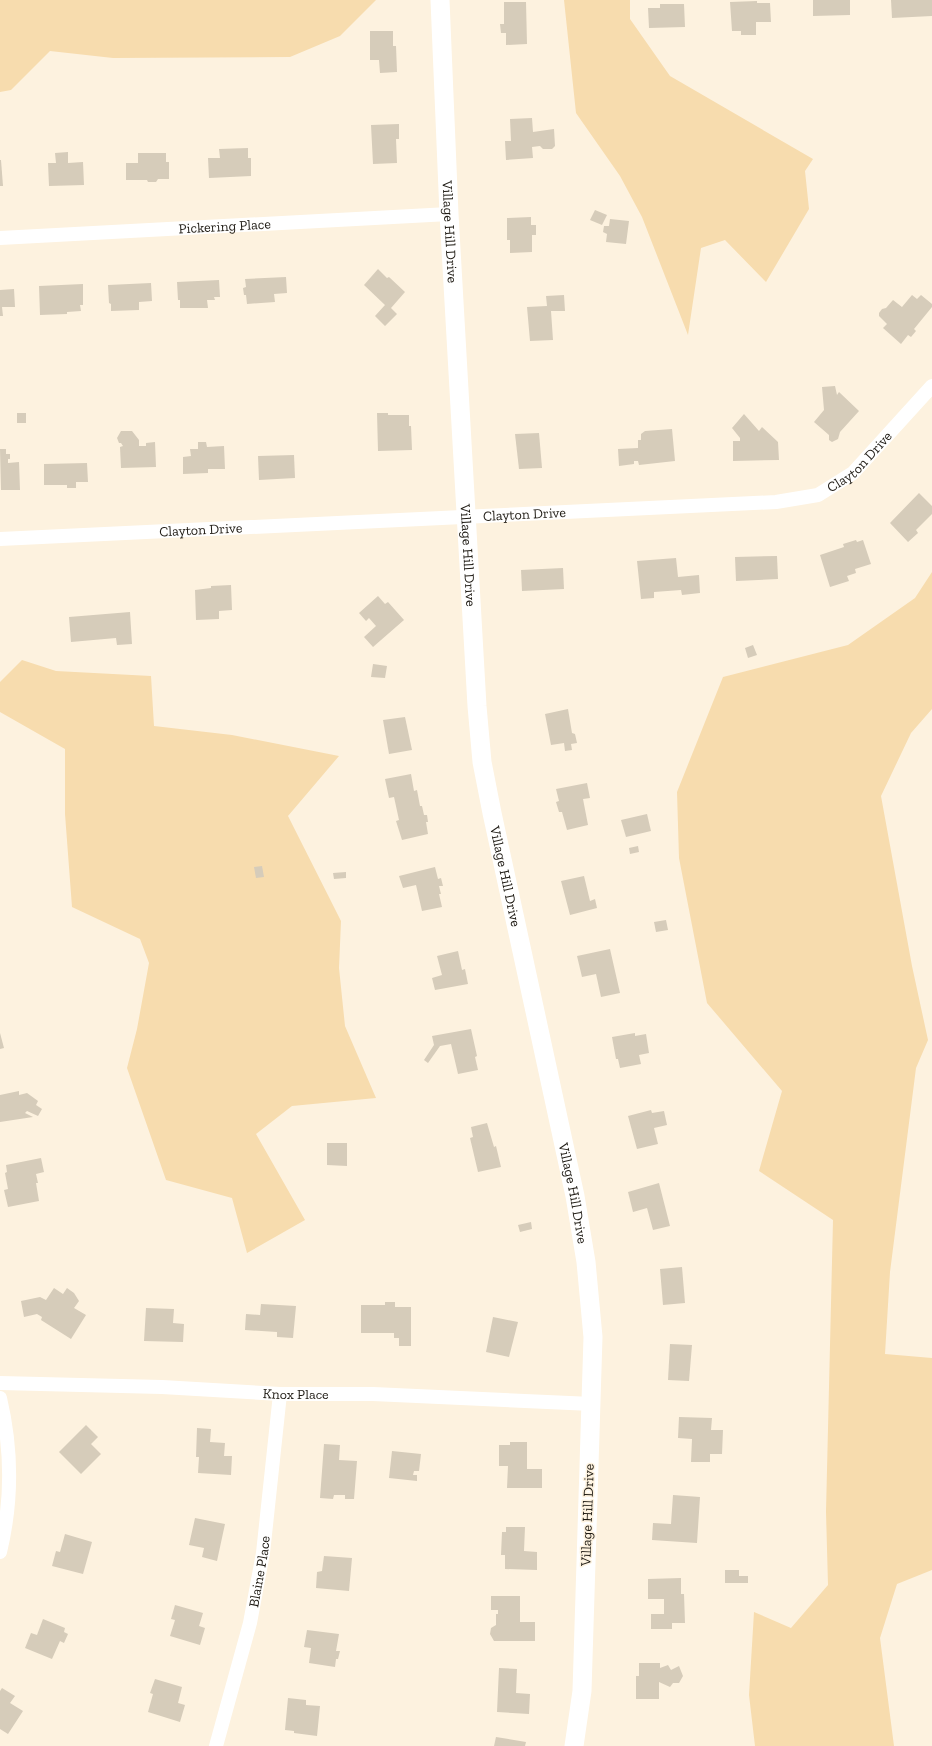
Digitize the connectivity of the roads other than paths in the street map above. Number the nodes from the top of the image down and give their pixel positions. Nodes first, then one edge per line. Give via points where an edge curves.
1 (440, 0) edge
2 (449, 214) junction
3 (0, 238) edge
4 (932, 386) edge
5 (466, 518) junction
6 (0, 538) edge
7 (0, 1383) edge
8 (280, 1394) junction
9 (0, 1398) edge
10 (592, 1404) junction
11 (0, 1552) edge
12 (216, 1746) edge
13 (574, 1746) edge

1 - 2 street, Village Hill Drive
2 - 3 street, Pickering Place
2 - 5 street, Village Hill Drive
4 - 5 street, Clayton Drive via 853,473 818,495 776,502
5 - 6 street, Clayton Drive
5 - 10 street, Village Hill Drive via 482,762 575,1196 586,1262 593,1337
7 - 8 street, Knox Place via 162,1387
8 - 10 street, Knox Place via 373,1394
8 - 12 street, Blaine Place via 263,1553 250,1624
9 - 11 street via 6,1424 9,1471 6,1527
10 - 13 street, Village Hill Drive via 582,1691

